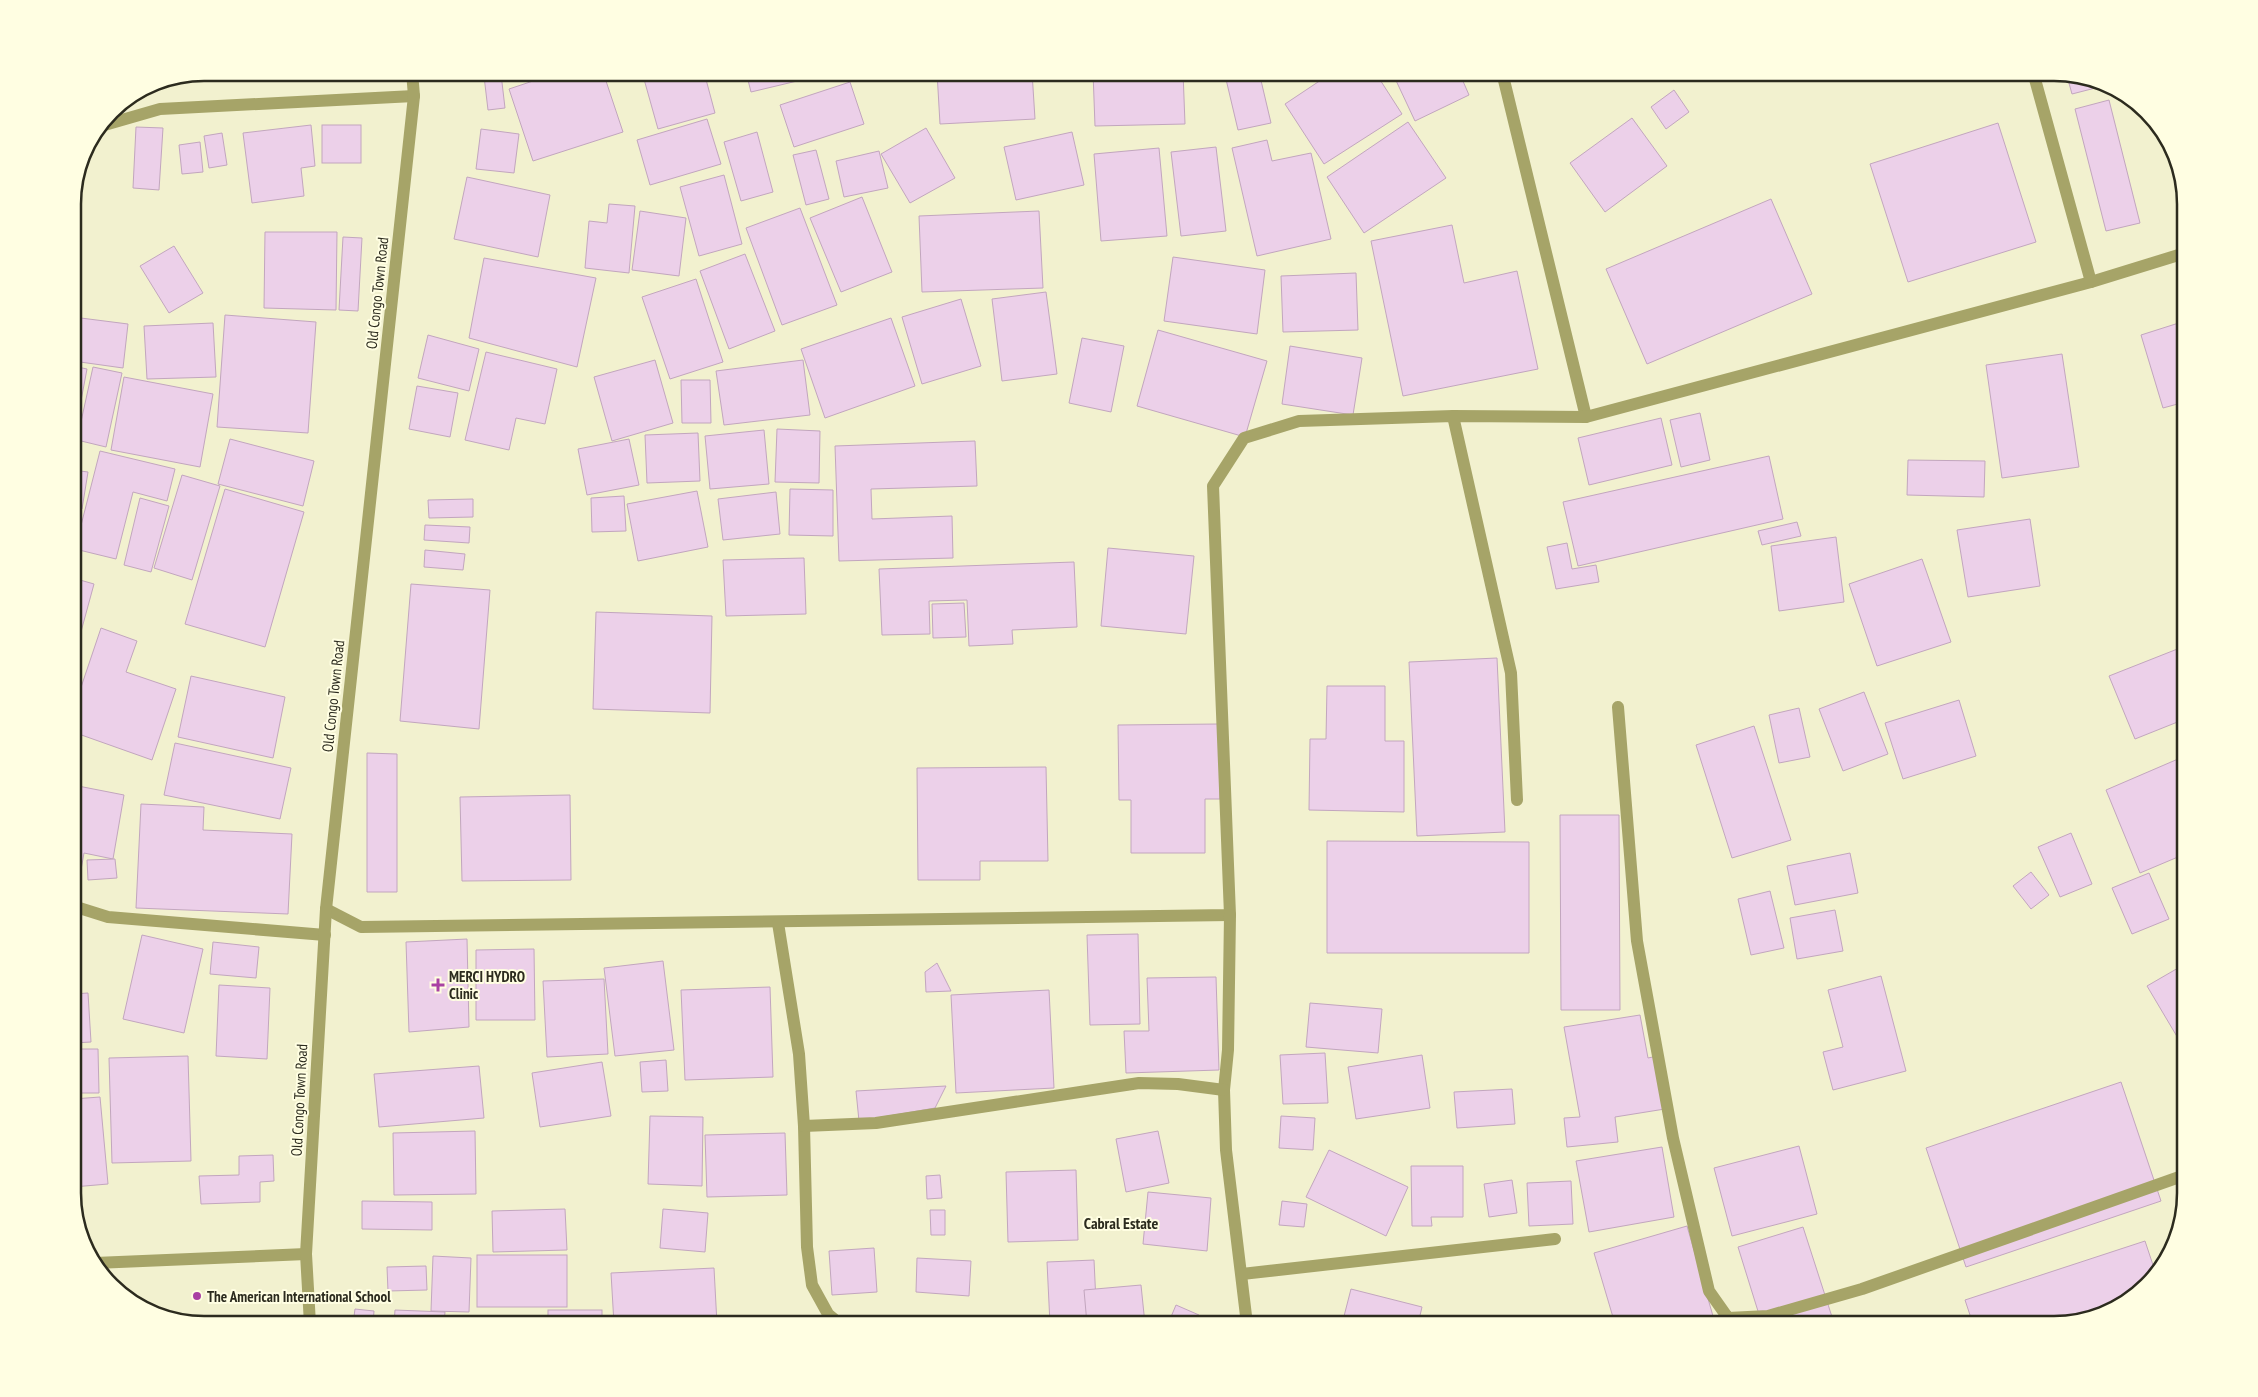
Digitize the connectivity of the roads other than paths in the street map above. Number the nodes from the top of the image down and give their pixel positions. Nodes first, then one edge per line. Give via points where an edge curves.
1 (413, 81) edge
2 (1504, 81) edge
3 (2035, 81) edge
4 (414, 96) junction
5 (113, 123) edge
6 (2176, 256) edge
7 (2091, 282) junction
8 (1453, 416) junction
9 (1586, 417) junction
10 (1618, 707) dead end
11 (1517, 800) dead end
12 (82, 909) edge
13 (326, 909) junction
14 (1230, 915) junction
15 (778, 923) junction
16 (325, 935) junction
17 (1224, 1090) junction
18 (804, 1126) junction
19 (2177, 1178) edge
20 (1555, 1239) dead end
21 (306, 1254) junction
22 (103, 1263) edge
23 (1242, 1274) junction
24 (310, 1316) edge
25 (830, 1316) edge
26 (1246, 1316) edge
27 (1727, 1316) edge
28 (1768, 1316) edge

1 - 4 street, Old Congo Town Road
2 - 9 street
3 - 7 street
4 - 5 street via 160,109
4 - 13 street, Old Congo Town Road
6 - 7 street
7 - 9 street
8 - 9 street
8 - 11 street via 1511,673
8 - 14 street via 1299,421 1244,438 1213,486
10 - 27 street via 1638,950 1673,1138 1709,1291
12 - 16 street via 108,917
13 - 15 street via 361,927
13 - 16 street, Old Congo Town Road
14 - 15 street
14 - 17 street via 1228,1050
15 - 18 street via 799,1054
16 - 21 street, Old Congo Town Road
17 - 18 street via 1139,1083 876,1123
17 - 23 street via 1226,1150
18 - 25 street via 807,1247 812,1285
19 - 28 street via 1862,1289
20 - 23 street
21 - 22 street
21 - 24 street, Old Congo Town Road
23 - 26 street

